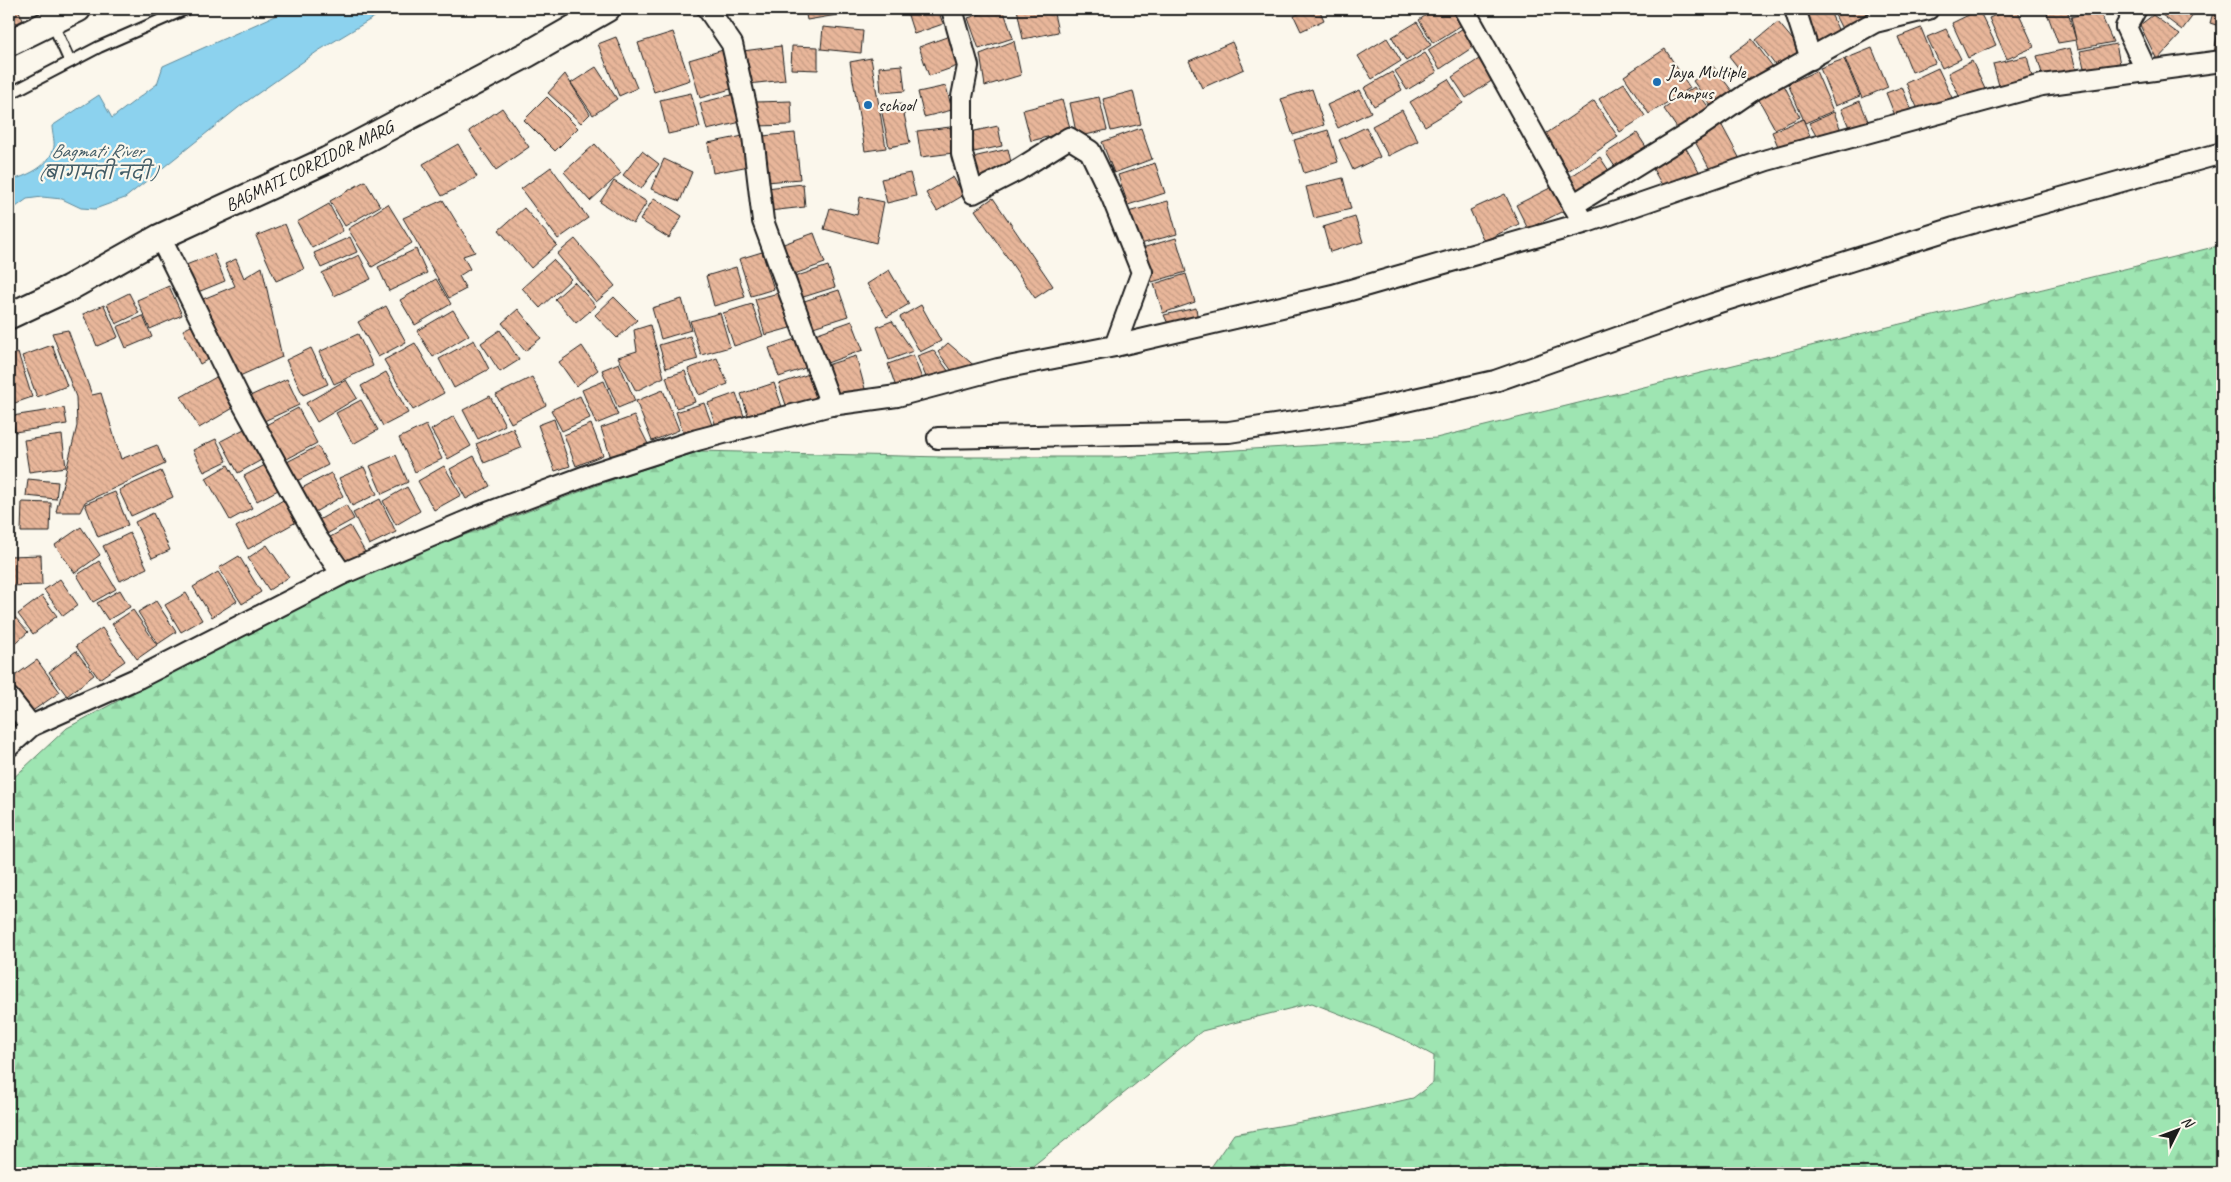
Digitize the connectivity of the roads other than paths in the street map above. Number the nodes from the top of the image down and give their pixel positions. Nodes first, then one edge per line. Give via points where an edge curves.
1 (78, 9) edge
2 (186, 9) edge
3 (607, 9) edge
4 (708, 9) edge
5 (952, 9) edge
6 (1464, 9) edge
7 (1795, 9) edge
8 (1928, 9) edge
9 (2136, 9) edge
10 (52, 22) junction
11 (9, 43) edge
12 (1811, 58) junction
13 (2222, 61) edge
14 (70, 62) junction
15 (2146, 70) junction
16 (9, 94) edge
17 (2222, 153) edge
18 (1573, 205) junction
19 (1584, 223) junction
20 (160, 237) junction
21 (9, 316) edge
22 (1115, 346) junction
23 (831, 405) junction
24 (938, 438) dead end
25 (342, 574) junction
26 (9, 698) edge
27 (31, 726) junction
28 (9, 746) edge

1 - 10 street
2 - 14 lane
3 - 20 street, BAGMATI CORRIDOR MARG via 327,160
4 - 23 street via 732,44 753,136 763,222
5 - 22 street via 968,66 962,97 962,154 973,194 1069,138 1090,151 1112,196 1142,272
6 - 18 street
7 - 12 street
8 - 12 street via 1875,22
9 - 15 street via 2126,27
10 - 11 street
10 - 14 lane
12 - 18 street via 1753,90
13 - 15 street
14 - 16 lane
15 - 19 street via 2042,85 1767,160
17 - 24 street via 1945,231 1714,304 1495,381 1352,413 1229,432
18 - 19 street
19 - 22 street via 1333,295
20 - 21 street, BAGMATI CORRIDOR MARG via 69,288
20 - 25 street via 238,395 317,538
22 - 23 street via 998,369 897,396
23 - 25 street via 697,440 594,473 474,518
25 - 27 street via 138,678
26 - 27 street
27 - 28 street

